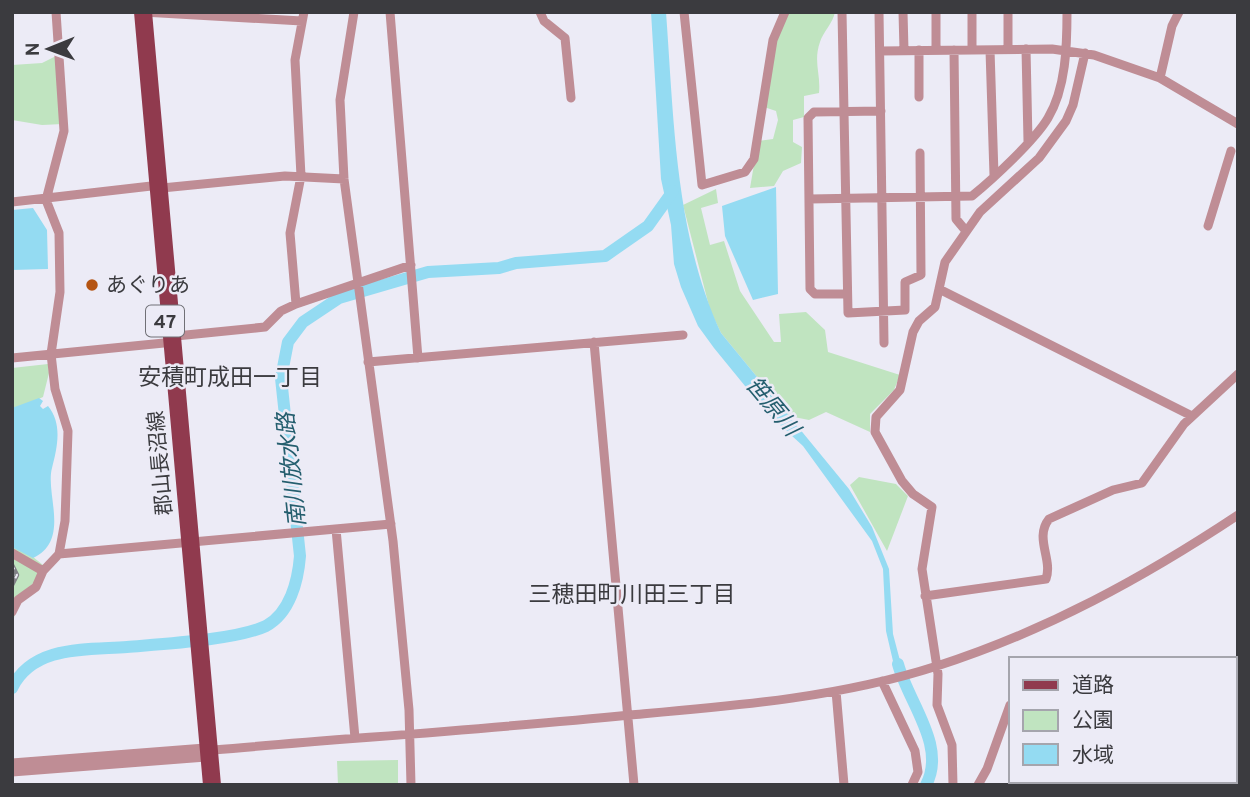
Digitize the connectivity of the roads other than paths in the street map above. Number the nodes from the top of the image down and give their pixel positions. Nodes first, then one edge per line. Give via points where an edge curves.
1 (56, 12) edge
2 (143, 12) edge
3 (354, 12) edge
4 (390, 12) edge
5 (540, 12) edge
6 (684, 12) edge
7 (785, 12) edge
8 (842, 12) edge
9 (879, 12) edge
10 (903, 12) edge
11 (936, 12) edge
12 (972, 12) edge
13 (1008, 12) edge
14 (1067, 12) edge
15 (1179, 12) edge
16 (235, 14) edge
17 (303, 17) edge
18 (1008, 49) junction
19 (1026, 49) junction
20 (1064, 49) junction
21 (904, 50) junction
22 (919, 50) junction
23 (936, 50) junction
24 (954, 50) junction
25 (972, 50) junction
26 (990, 50) junction
27 (880, 51) junction
28 (1085, 53) junction
29 (1160, 78) junction
30 (919, 97) dead end
31 (571, 98) dead end
32 (844, 111) junction
33 (881, 111) junction
34 (1238, 124) edge
35 (1028, 141) junction
36 (1231, 151) dead end
37 (920, 153) dead end
38 (994, 175) junction
39 (301, 176) junction
40 (344, 179) junction
41 (159, 186) junction
42 (921, 197) junction
43 (956, 197) junction
44 (845, 198) junction
45 (882, 198) junction
46 (810, 199) junction
47 (46, 200) junction
48 (12, 202) edge
49 (1208, 226) dead end
50 (966, 232) junction
51 (411, 265) junction
52 (358, 283) junction
53 (939, 289) junction
54 (845, 294) junction
55 (296, 304) junction
56 (884, 311) junction
57 (683, 335) dead end
58 (173, 340) junction
59 (593, 342) junction
60 (884, 343) dead end
61 (51, 355) junction
62 (12, 358) edge
63 (418, 358) junction
64 (369, 362) junction
65 (1238, 374) edge
66 (1192, 416) junction
67 (1238, 515) edge
68 (391, 524) junction
69 (336, 528) junction
70 (191, 541) junction
71 (12, 553) edge
72 (59, 554) junction
73 (43, 571) junction
74 (925, 596) junction
75 (12, 612) edge
76 (937, 666) junction
77 (882, 681) junction
78 (836, 691) junction
79 (1009, 708) edge
80 (628, 716) junction
81 (411, 733) junction
82 (355, 738) junction
83 (208, 752) junction
84 (12, 763) edge
85 (12, 772) edge
86 (208, 785) edge
87 (216, 785) edge
88 (411, 785) edge
89 (634, 785) edge
90 (844, 785) edge
91 (912, 785) edge
92 (953, 785) edge
93 (978, 785) edge

1 - 47 street via 64,131
2 - 16 street
2 - 41 main road, 郡山長沼線 / 47
3 - 40 street via 340,100
4 - 51 street
5 - 31 street via 565,38
6 - 7 street via 702,185 745,172 754,159 774,40
8 - 32 street
9 - 27 street
10 - 21 street
11 - 23 street
12 - 25 street
13 - 18 street
14 - 20 street
15 - 29 street
16 - 17 street
17 - 39 street via 295,69
18 - 19 street
18 - 26 street
19 - 20 street
19 - 35 street
20 - 28 street
20 - 35 street via 1058,96
21 - 22 street
21 - 27 street
22 - 23 street
22 - 30 street
23 - 24 street
24 - 25 street
24 - 43 street
25 - 26 street
26 - 38 street
27 - 33 street
28 - 29 street
28 - 50 street via 1073,105 1057,136 980,212
29 - 34 street
32 - 33 street
32 - 44 street
32 - 46 street via 814,112 808,118
33 - 45 street
35 - 38 street
36 - 49 street
37 - 42 street
38 - 43 street via 972,196
39 - 40 street
39 - 41 street
39 - 55 street via 290,233
40 - 52 street
41 - 47 street
41 - 58 main road, 郡山長沼線 / 47
42 - 43 street
42 - 45 street
42 - 56 street via 922,272 905,282 905,310
43 - 50 street via 956,221
44 - 45 street
44 - 46 street
44 - 54 street
45 - 56 street
46 - 54 street via 810,289 815,294
47 - 48 street
47 - 61 street via 59,233 60,292
50 - 53 street via 945,262
51 - 52 street
51 - 63 street
52 - 55 street
52 - 64 street
53 - 66 street
53 - 74 street via 935,307 913,332 900,390 879,411 875,422 875,432 902,481 931,505 922,559
54 - 56 street via 848,313
55 - 58 street via 265,327
56 - 60 street
57 - 59 street
58 - 61 street
58 - 70 main road, 郡山長沼線 / 47
59 - 63 street
59 - 80 street
61 - 62 street
61 - 72 street via 55,389 68,431 65,521
63 - 64 street
64 - 68 street
65 - 66 street
66 - 74 street via 1142,483 1108,492 1049,519 1042,533 1045,579
67 - 76 street via 1079,611
68 - 69 street
68 - 81 street
69 - 70 street
69 - 82 street
70 - 72 street
70 - 83 main road, 郡山長沼線 / 47
71 - 73 street
72 - 73 street
73 - 75 street via 36,587 18,600
74 - 76 street
76 - 77 street
76 - 92 street via 937,705 952,745
77 - 78 street
77 - 91 street via 915,751 918,772
78 - 80 street
78 - 90 street
79 - 93 street
80 - 81 street
80 - 89 street
81 - 82 street
81 - 88 street
82 - 83 street
83 - 84 street
83 - 85 street
83 - 86 main road, 郡山長沼線 / 47
83 - 87 main road, 郡山長沼線 / 47

